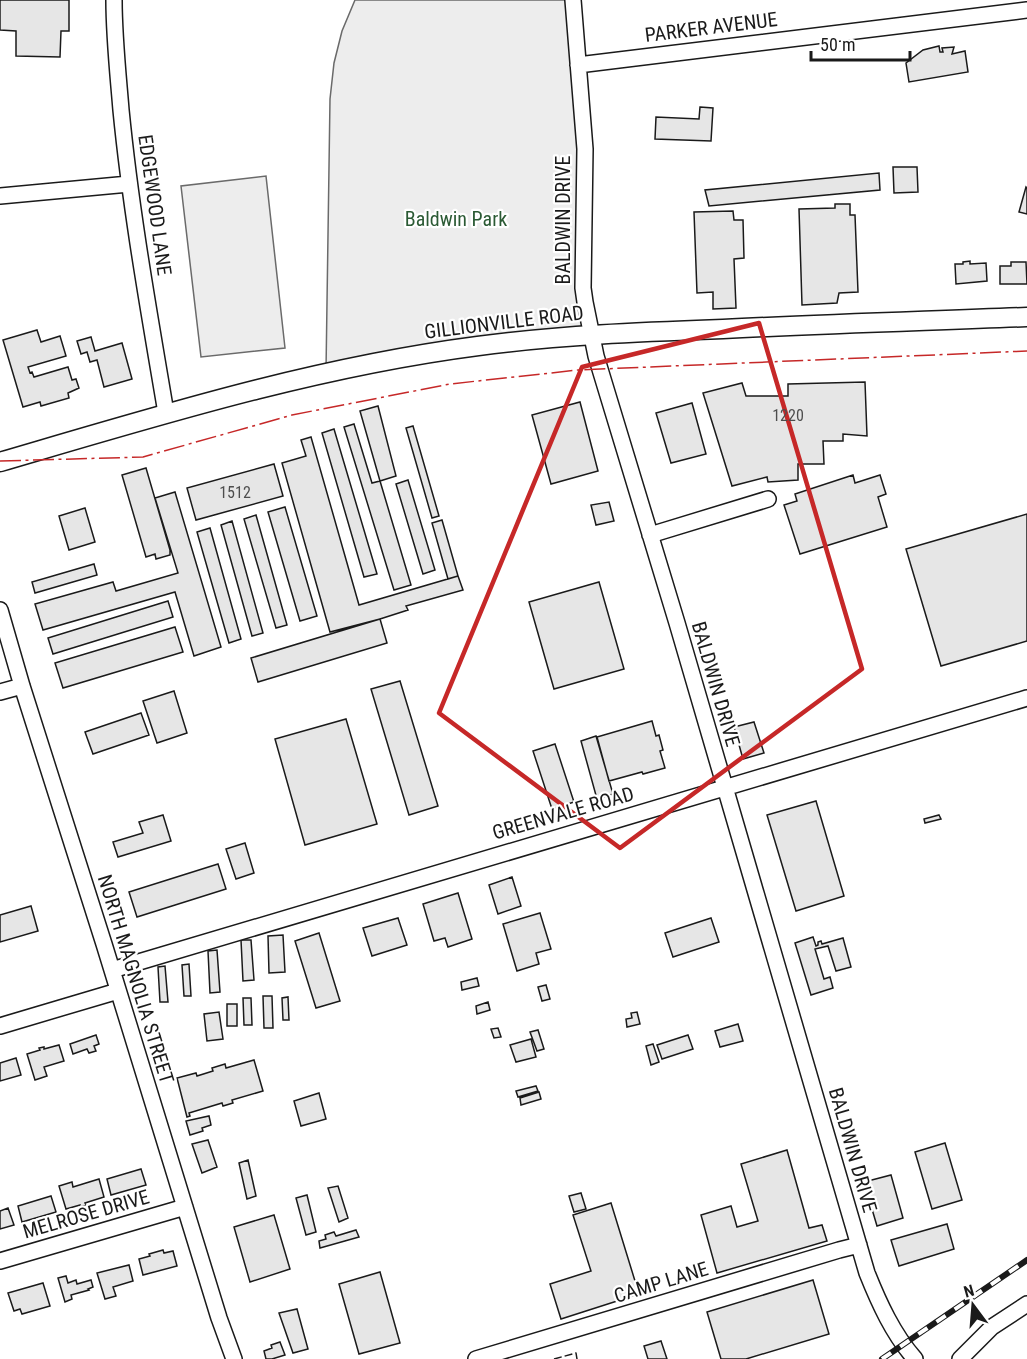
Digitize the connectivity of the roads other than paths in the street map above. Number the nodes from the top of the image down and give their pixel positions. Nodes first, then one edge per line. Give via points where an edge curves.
1 (114, 0) edge
2 (573, 0) edge
3 (1027, 10) edge
4 (578, 65) junction
5 (129, 184) junction
6 (0, 196) edge
7 (1027, 317) edge
8 (591, 335) junction
9 (166, 413) junction
10 (0, 462) edge
11 (768, 499) dead end
12 (650, 535) junction
13 (0, 610) edge
14 (22, 686) junction
15 (0, 692) edge
16 (1027, 698) edge
17 (725, 788) junction
18 (111, 970) junction
19 (118, 992) junction
20 (0, 1026) edge
21 (185, 1207) junction
22 (859, 1245) junction
23 (0, 1261) edge
24 (1027, 1304) edge
25 (234, 1359) edge
26 (476, 1359) edge
27 (915, 1359) edge
28 (960, 1359) edge

1 - 5 street, EDGEWOOD LANE
2 - 4 street, BALDWIN DRIVE
3 - 4 street, PARKER AVENUE
4 - 8 street, BALDWIN DRIVE via 585,149 584,288
5 - 6 street
5 - 9 street, EDGEWOOD LANE
7 - 8 main road, GILLIONVILLE ROAD
8 - 9 main road, GILLIONVILLE ROAD via 384,360
8 - 12 street, BALDWIN DRIVE
9 - 10 main road, GILLIONVILLE ROAD
11 - 12 street
12 - 17 street, BALDWIN DRIVE
13 - 14 street, NORTH MAGNOLIA STREET
14 - 15 street
14 - 18 street, NORTH MAGNOLIA STREET
16 - 17 street, GREENVALE ROAD
17 - 18 street, GREENVALE ROAD
17 - 22 street, BALDWIN DRIVE
18 - 19 street, NORTH MAGNOLIA STREET
19 - 20 street
19 - 21 street, NORTH MAGNOLIA STREET
21 - 23 street, MELROSE DRIVE
21 - 25 street, NORTH MAGNOLIA STREET
22 - 26 street, CAMP LANE
22 - 27 street, BALDWIN DRIVE via 877,1298
24 - 28 street via 992,1327

